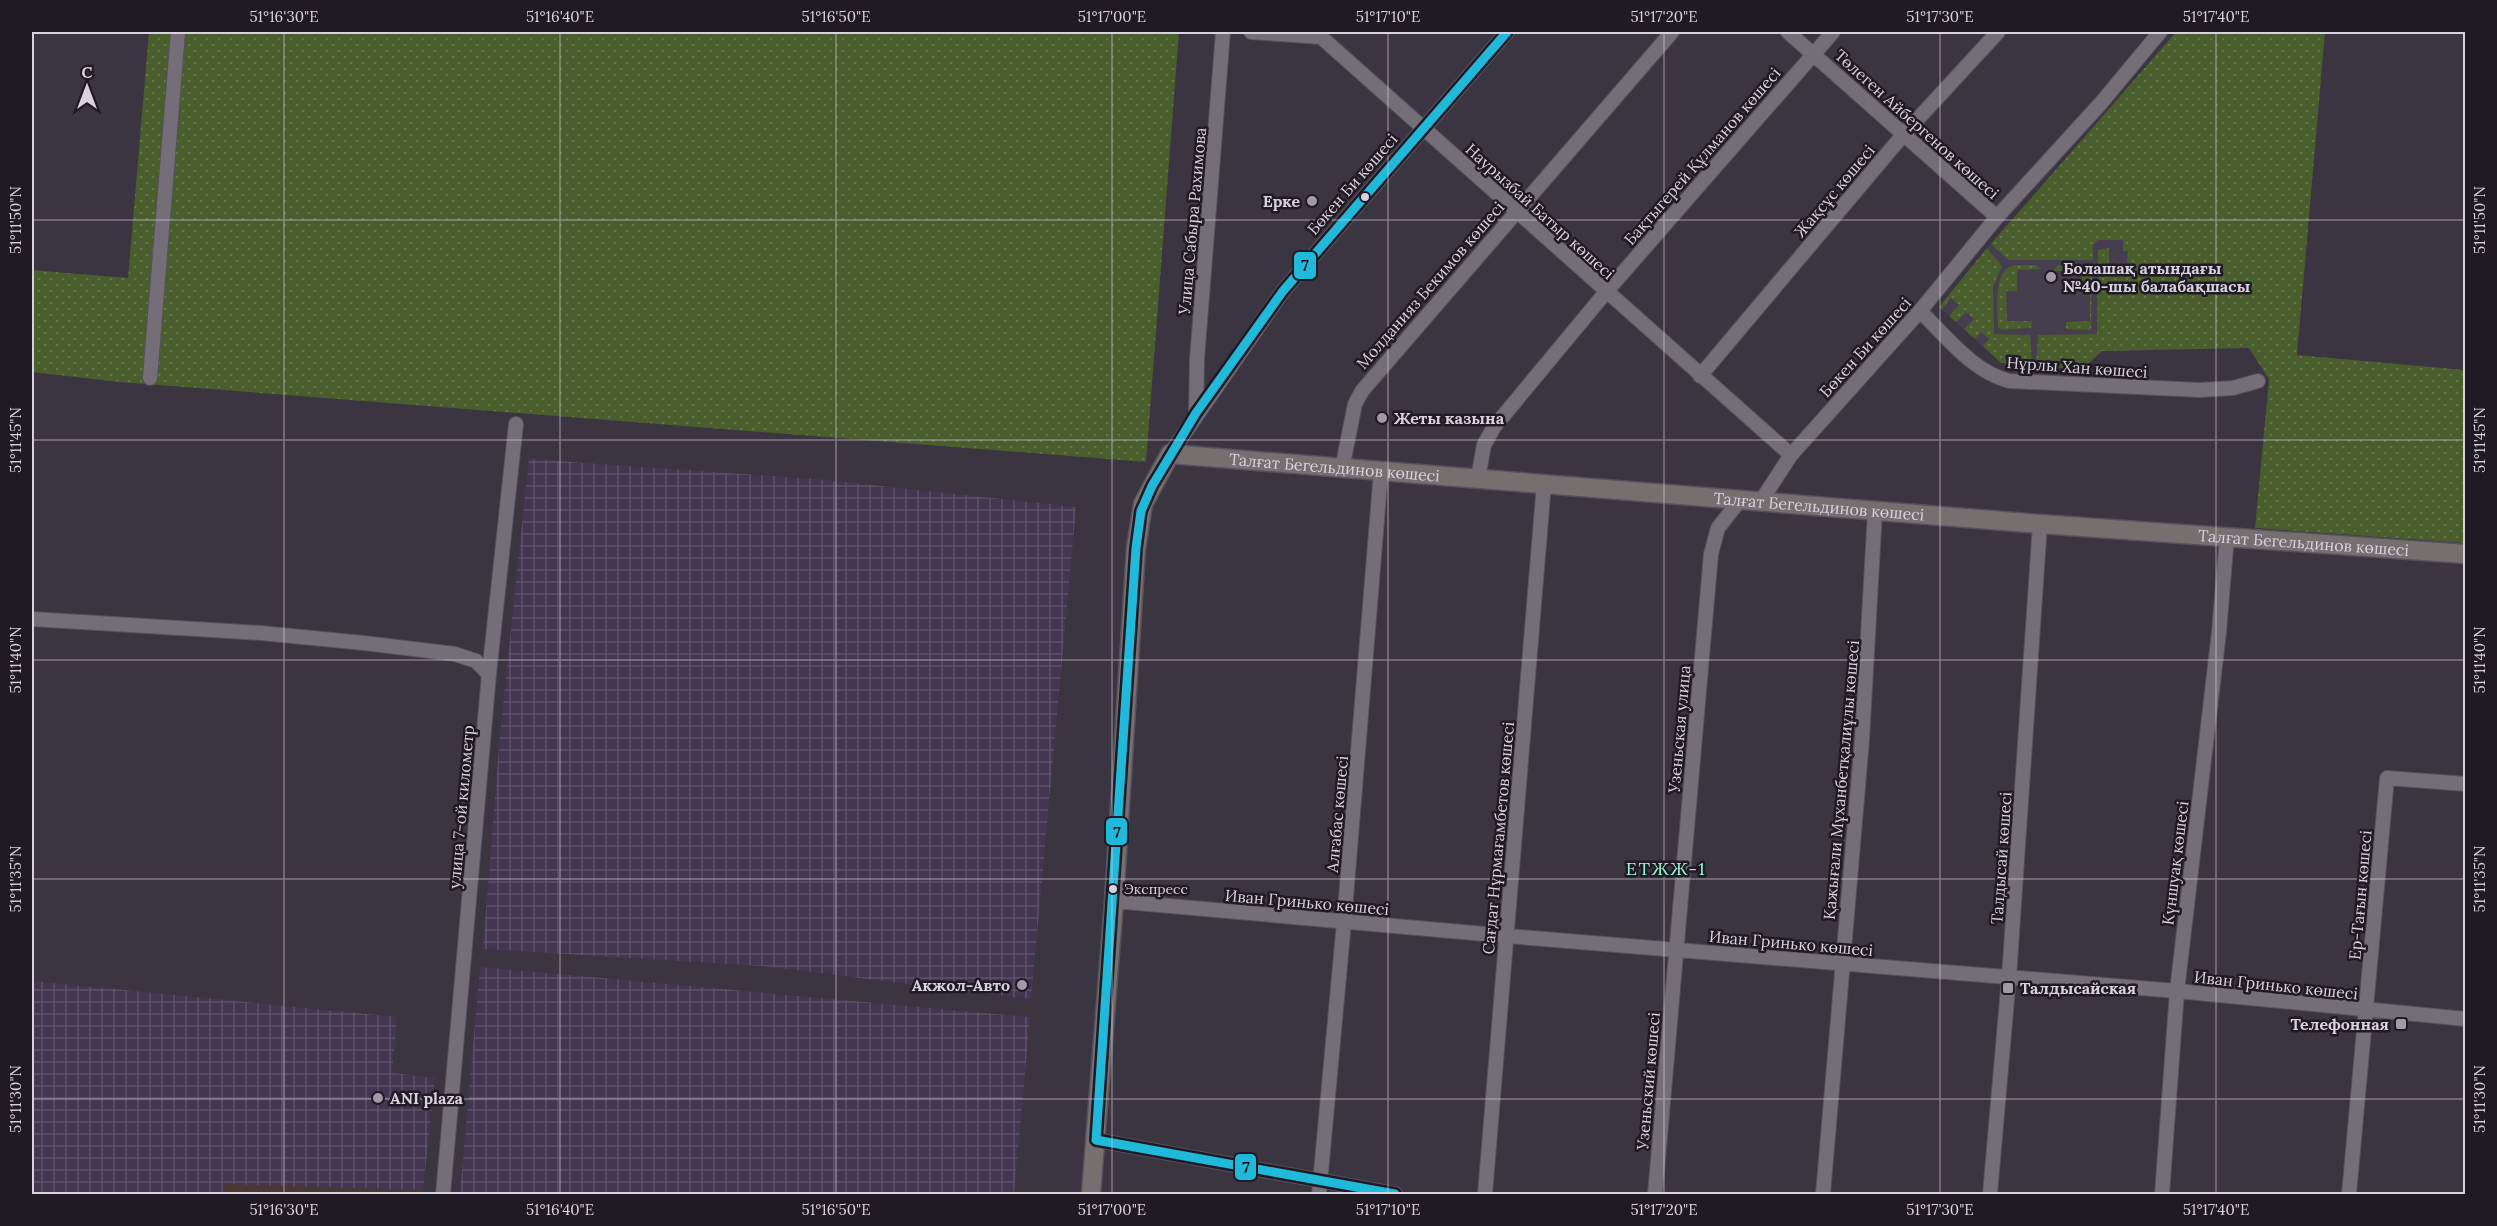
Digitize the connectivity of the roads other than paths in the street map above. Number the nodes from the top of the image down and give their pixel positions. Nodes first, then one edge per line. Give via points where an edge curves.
1 (178, 32) edge
2 (1224, 32) edge
3 (1251, 32) edge
4 (1507, 32) edge
5 (1672, 32) edge
6 (1788, 32) edge
7 (1833, 32) edge
8 (1998, 32) edge
9 (2160, 32) edge
10 (1323, 34) edge
11 (1813, 54) junction
12 (1421, 128) junction
13 (1904, 135) junction
14 (1516, 211) junction
15 (1996, 216) junction
16 (1606, 292) junction
17 (1920, 311) junction
18 (1700, 376) junction
19 (150, 378) dead end
20 (2258, 381) dead end
21 (1196, 413) junction
22 (516, 424) dead end
23 (1170, 454) junction
24 (1791, 455) junction
25 (1342, 469) junction
26 (1381, 471) junction
27 (1479, 478) junction
28 (1544, 484) junction
29 (1740, 500) junction
30 (1761, 501) junction
31 (1875, 511) junction
32 (2040, 524) junction
33 (2227, 536) junction
34 (2466, 554) edge
35 (32, 619) edge
36 (489, 674) junction
37 (2466, 784) edge
38 (1114, 901) junction
39 (1344, 922) junction
40 (1507, 936) junction
41 (1675, 951) junction
42 (1841, 964) junction
43 (1674, 969) joint
44 (2009, 977) junction
45 (2177, 991) junction
46 (2366, 1011) junction
47 (2466, 1019) edge
48 (1096, 1140) junction
49 (1320, 1179) junction
50 (443, 1194) edge
51 (1091, 1194) edge
52 (1318, 1194) edge
53 (1395, 1194) edge
54 (1485, 1194) edge
55 (1655, 1194) edge
56 (1823, 1194) edge
57 (1990, 1194) edge
58 (2162, 1194) edge
59 (2349, 1194) edge

1 - 19 street
2 - 21 street, Улица Сабыра Рахимова
3 - 10 street, Наурызбай Батыр көшесі
4 - 12 street, Бөкен Би көшесі
5 - 14 street, Молданияз Бекимов көшесі
6 - 11 street, Төлеген Айбергенов көшесі
7 - 11 street, Бақтыгерей Құлманов көшесі
8 - 13 street, Жақсұс көшесі
9 - 15 street, Бөкен Би көшесі via 2101,103
10 - 12 street, Наурызбай Батыр көшесі
11 - 13 street, Төлеген Айбергенов көшесі
11 - 16 street, Бақтыгерей Құлманов көшесі
12 - 14 street, Наурызбай Батыр көшесі
12 - 21 street, Бөкен Би көшесі via 1283,291
13 - 15 street, Төлеген Айбергенов көшесі
13 - 18 street, Жақсұс көшесі
14 - 16 street, Наурызбай Батыр көшесі
14 - 25 street, Молданияз Бекимов көшесі via 1357,397
15 - 17 street, Бөкен Би көшесі
16 - 18 street, Наурызбай Батыр көшесі
16 - 27 street, Бақтыгерей Құлманов көшесі via 1491,431 1484,445
17 - 20 street, Нұрлы Хан көшесі via 1978,368 2009,381 2200,390 2233,388
17 - 24 street, Бөкен Би көшесі
18 - 24 street, Наурызбай Батыр көшесі
21 - 23 street, Бөкен Би көшесі
22 - 36 street, улица 7-ой километр
23 - 25 main road, Талғат Бегельдинов көшесі
23 - 38 main road via 1141,511 1135,557
24 - 30 street, Бөкен Би көшесі
25 - 26 main road, Талғат Бегельдинов көшесі
26 - 27 main road, Талғат Бегельдинов көшесі
26 - 39 street, Алғабас көшесі
27 - 28 main road, Талғат Бегельдинов көшесі
28 - 29 main road, Талғат Бегельдинов көшесі
28 - 40 street, Сағдат Нұрмағамбетов көшесі
29 - 30 main road, Талғат Бегельдинов көшесі
29 - 41 street, Узеньская улица via 1718,528 1713,542
30 - 31 main road, Талғат Бегельдинов көшесі
31 - 32 main road, Талғат Бегельдинов көшесі
31 - 42 street, Қажығали Мұханбетқалиұлы көшесі via 1863,728
32 - 33 main road, Талғат Бегельдинов көшесі
32 - 44 street, Талдысай көшесі
33 - 34 main road, Талғат Бегельдинов көшесі
33 - 45 street, Күншуақ көшесі
35 - 36 street via 364,643 455,654 476,661
36 - 50 street, улица 7-ой километр
37 - 46 street, Ер-Тағын көшесі via 2387,778
38 - 39 street, Иван Гринько көшесі
38 - 48 main road
39 - 40 street, Иван Гринько көшесі
39 - 49 street, Алғабас көшесі
40 - 41 street, Иван Гринько көшесі
40 - 54 street, Сағдат Нұрмағамбетов көшесі
41 - 42 street, Иван Гринько көшесі
41 - 43 street, Узеньская улица
42 - 44 street, Иван Гринько көшесі
42 - 56 street, Қажығали Мұханбетқалиұлы көшесі
43 - 55 street, Узеньский көшесі
44 - 45 street, Иван Гринько көшесі
44 - 57 street, Талдысай көшесі
45 - 46 street, Иван Гринько көшесі
45 - 58 street, Күншуақ көшесі
46 - 47 street, Иван Гринько көшесі
46 - 59 street, Ер-Тағын көшесі
48 - 49 street
48 - 51 main road
49 - 52 street, Алғабас көшесі
49 - 53 street

